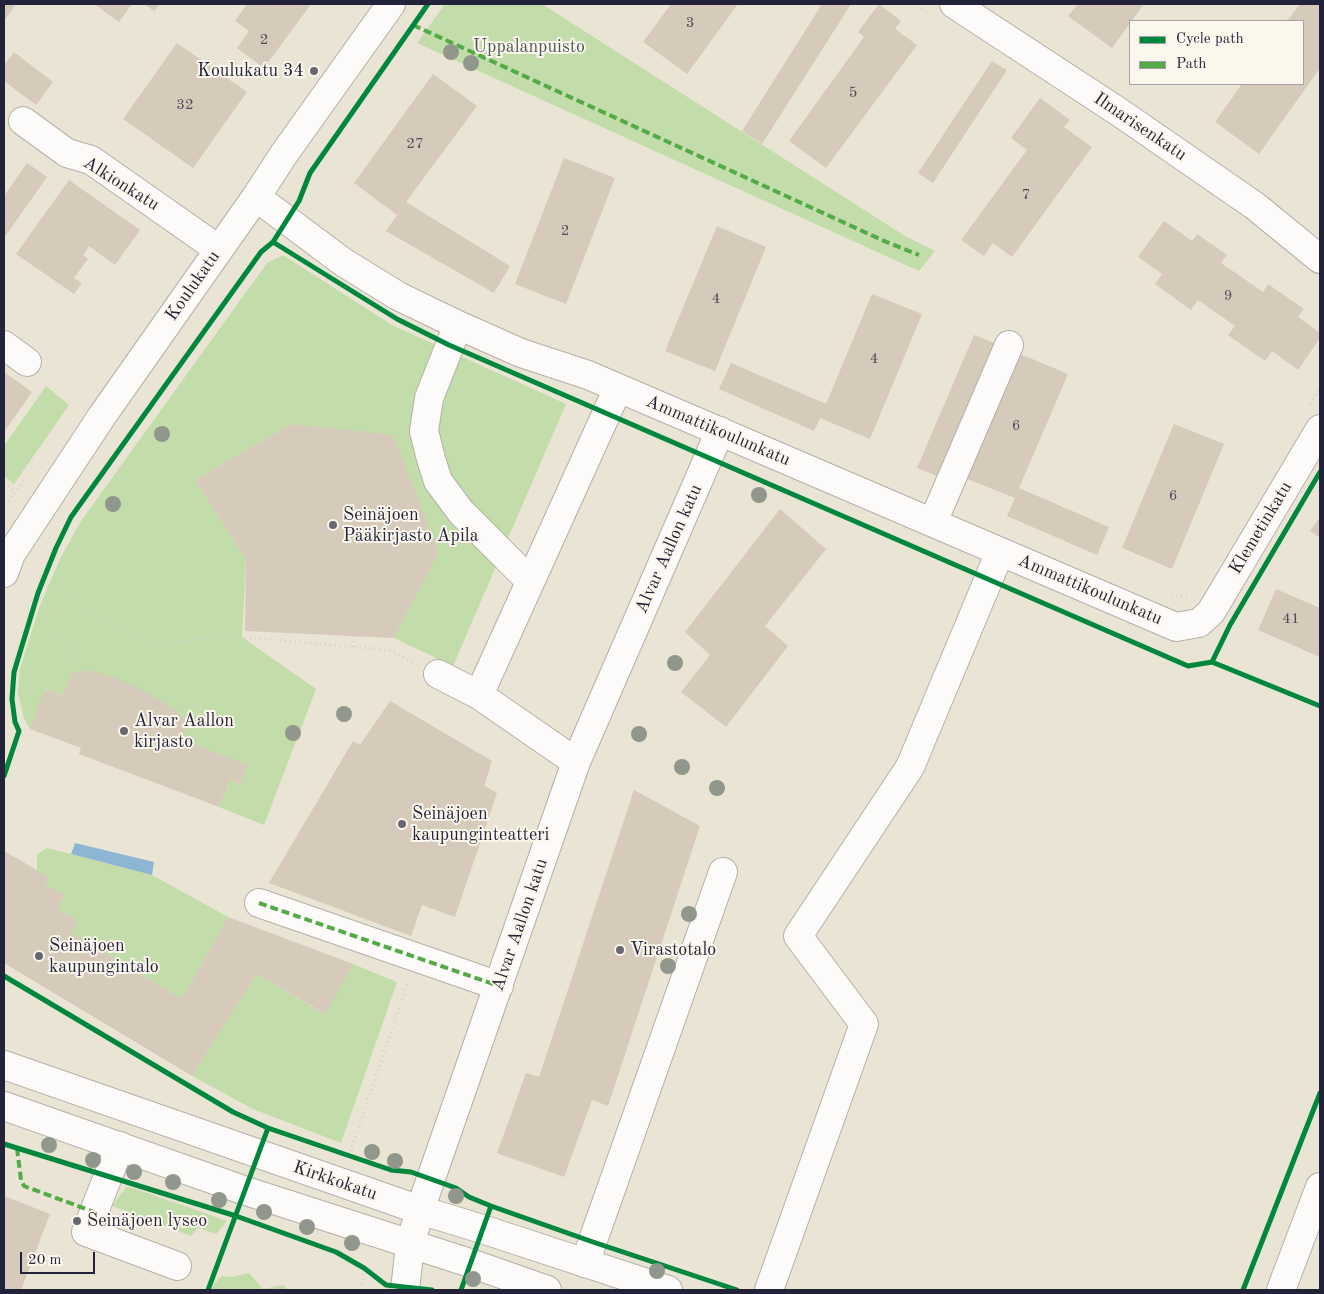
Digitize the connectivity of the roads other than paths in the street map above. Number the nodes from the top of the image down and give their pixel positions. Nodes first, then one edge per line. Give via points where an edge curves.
1 (391, 4) edge
2 (954, 4) edge
3 (23, 121) dead end
4 (256, 197) junction
5 (1316, 246) edge
6 (218, 248) junction
7 (458, 325) junction
8 (4, 345) edge
9 (1009, 346) dead end
10 (27, 362) dead end
11 (618, 388) junction
12 (1313, 420) edge
13 (720, 431) junction
14 (933, 522) junction
15 (1000, 552) junction
16 (6, 558) edge
17 (530, 581) junction
18 (1199, 623) joint
19 (438, 674) road end
20 (479, 695) junction
21 (576, 762) junction
22 (723, 872) dead end
23 (259, 903) dead end
24 (499, 986) junction
25 (4, 1065) edge
26 (4, 1106) edge
27 (120, 1146) junction
28 (1320, 1187) edge
29 (420, 1210) junction
30 (410, 1245) junction
31 (585, 1263) junction
32 (177, 1266) dead end
33 (406, 1289) edge
34 (547, 1290) edge
35 (668, 1290) edge
36 (768, 1290) edge
37 (1281, 1290) edge

1 - 4 street, Koulukatu
2 - 5 street, Ilmarisenkatu
3 - 6 street, Alkionkatu via 67,153 91,160
4 - 6 street, Koulukatu
4 - 7 street, Ammattikoulunkatu via 343,262 398,296
6 - 16 street, Koulukatu
7 - 11 street, Ammattikoulunkatu via 520,353
7 - 17 street via 429,398 424,431 431,459 438,481 461,512
8 - 10 street
9 - 14 street
11 - 13 street, Ammattikoulunkatu
11 - 17 street
12 - 18 street, Klemetinkatu via 1211,612
13 - 14 street, Ammattikoulunkatu
13 - 21 street, Alvar Aallon katu
14 - 15 street, Ammattikoulunkatu
15 - 18 street, Ammattikoulunkatu via 1176,627
15 - 36 street via 910,767 798,936 864,1024
17 - 20 street
19 - 20 street
20 - 21 street
21 - 24 street, Alvar Aallon katu
22 - 31 street
23 - 24 street
24 - 29 street, Alvar Aallon katu
25 - 29 street, Kirkkokatu
26 - 27 street, Kirkkokatu
27 - 30 street, Kirkkokatu
27 - 32 street via 86,1232
28 - 37 street
29 - 30 street, Alvar Aallon katu
29 - 31 street, Kirkkokatu
30 - 33 street, Alvar Aallon katu
30 - 34 street, Kirkkokatu
31 - 35 street, Kirkkokatu

